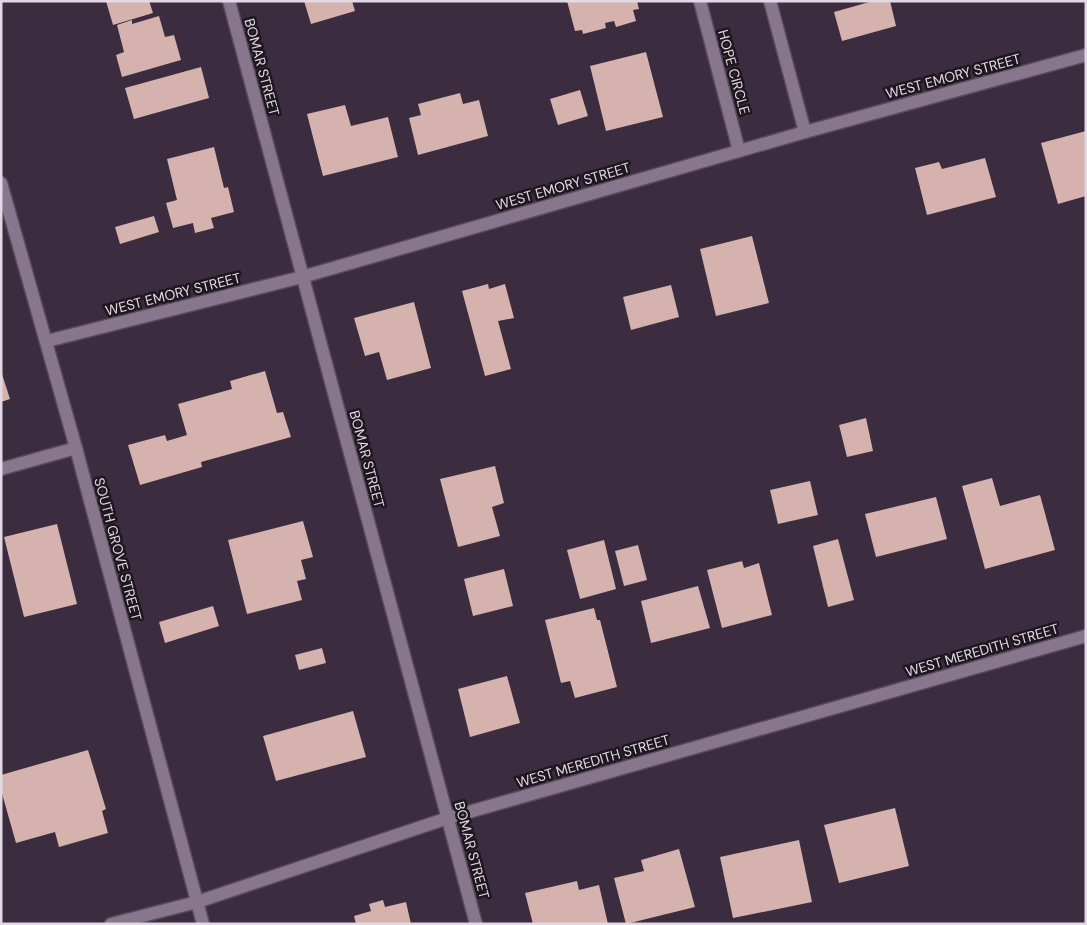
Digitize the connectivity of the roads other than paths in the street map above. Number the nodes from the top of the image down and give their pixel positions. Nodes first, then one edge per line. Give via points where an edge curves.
1 (229, 1) edge
2 (700, 1) edge
3 (770, 1) edge
4 (1086, 55) edge
5 (805, 132) junction
6 (738, 151) junction
7 (1, 183) edge
8 (302, 276) junction
9 (47, 341) junction
10 (76, 448) junction
11 (1, 469) edge
12 (1086, 636) edge
13 (448, 818) junction
14 (197, 902) junction
15 (111, 924) edge
16 (203, 924) edge
17 (476, 924) edge

1 - 8 street, BOMAR STREET
2 - 6 street, HOPE CIRCLE
3 - 5 street
4 - 5 street, WEST EMORY STREET
5 - 6 street, WEST EMORY STREET
6 - 8 street, WEST EMORY STREET
7 - 9 street, SOUTH GROVE STREET
8 - 9 street, WEST EMORY STREET
8 - 13 street, BOMAR STREET
9 - 10 street, SOUTH GROVE STREET
10 - 11 street
10 - 14 street, SOUTH GROVE STREET
12 - 13 street, WEST MEREDITH STREET
13 - 14 street, WEST MEREDITH STREET
13 - 17 street, BOMAR STREET
14 - 15 street, WEST MEREDITH STREET
14 - 16 street, SOUTH GROVE STREET

